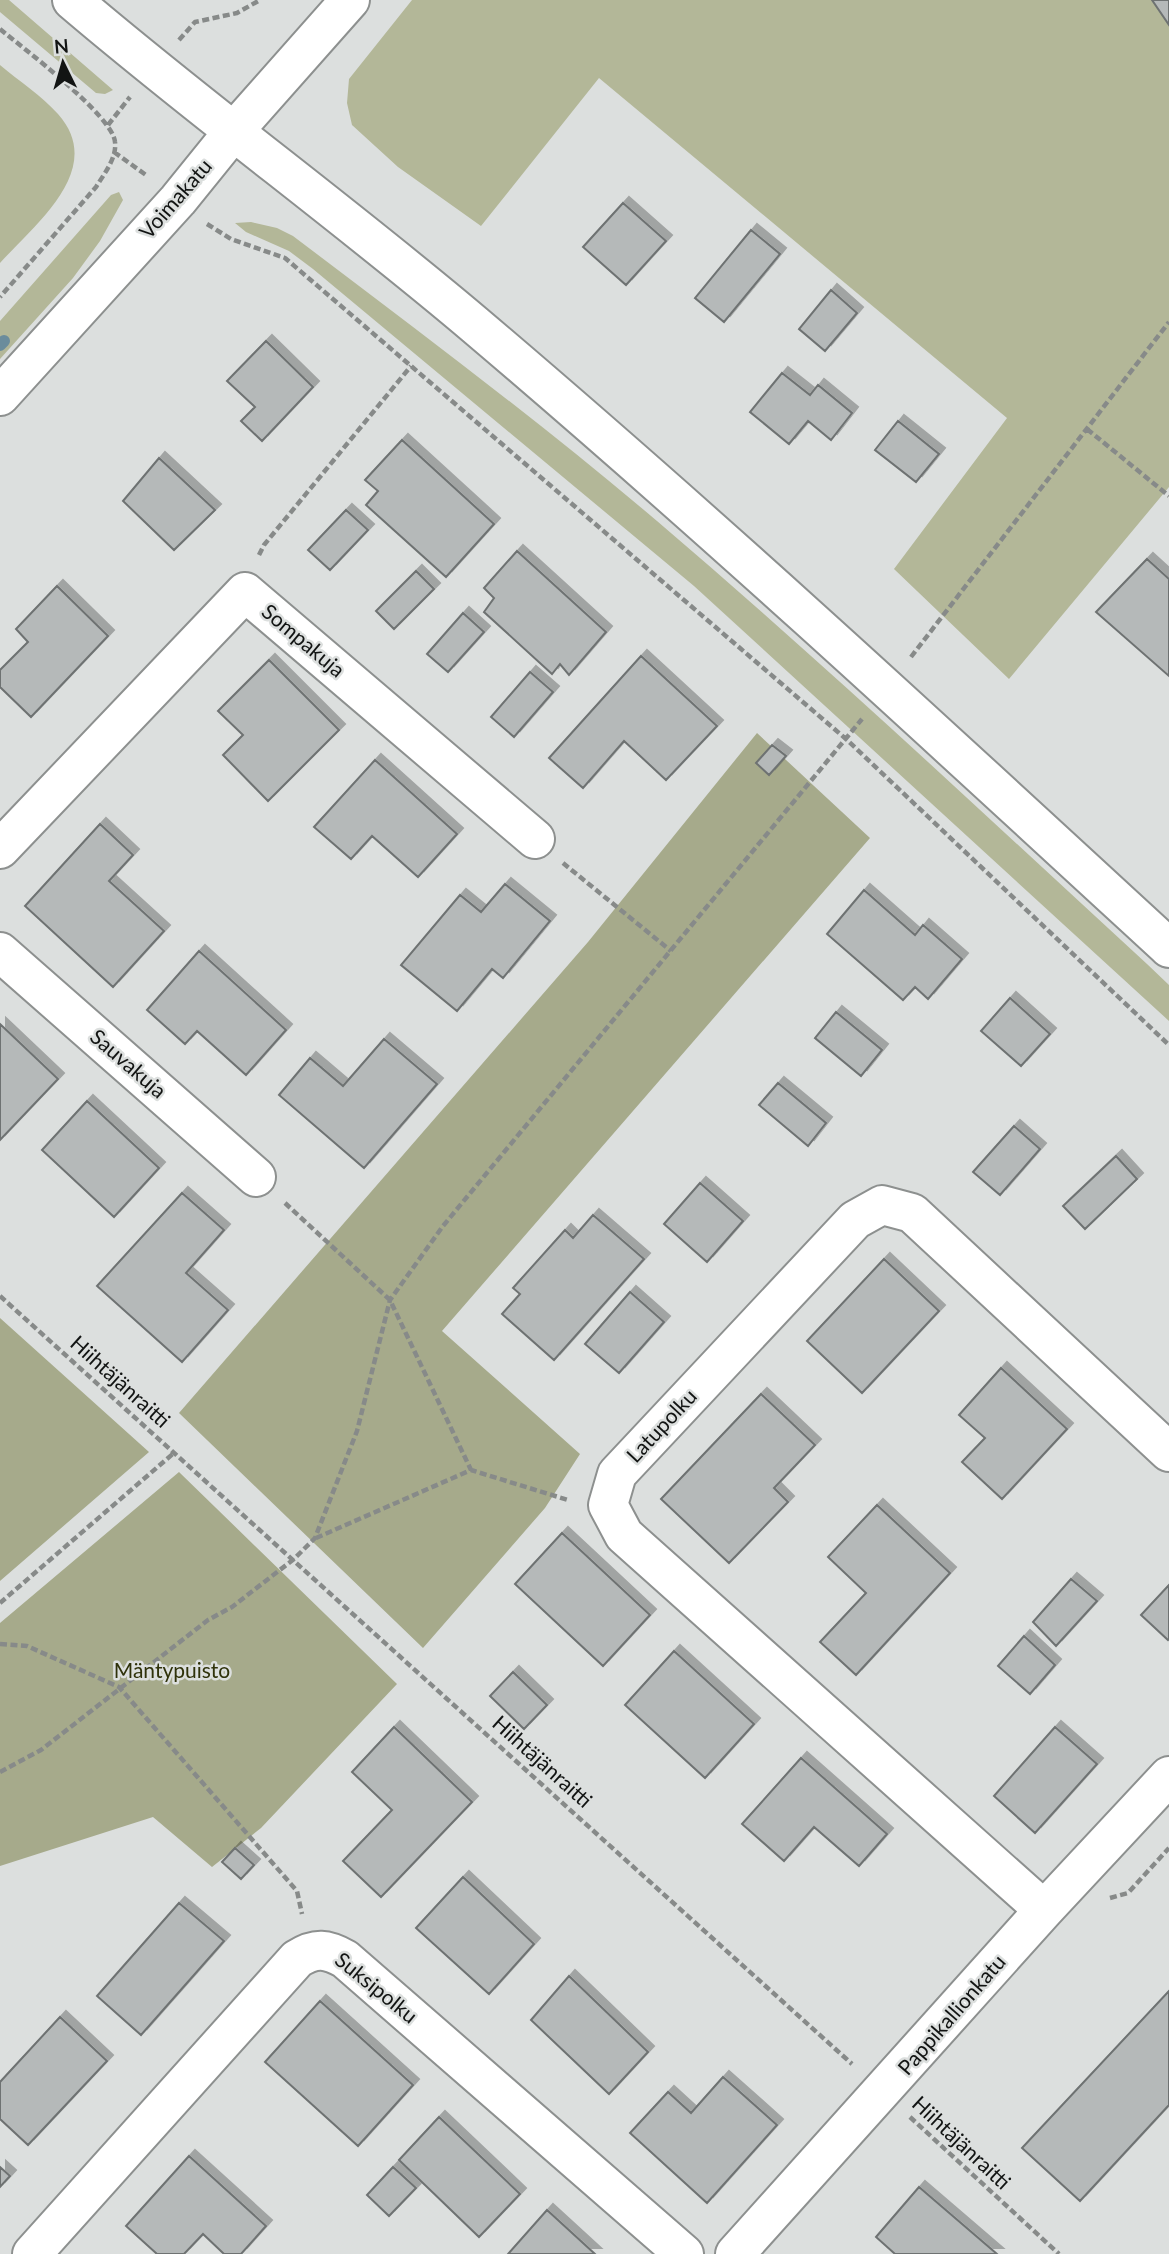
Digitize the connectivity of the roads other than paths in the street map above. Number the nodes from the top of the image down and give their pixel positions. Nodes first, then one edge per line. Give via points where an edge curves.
1 (72, 0) edge
2 (350, 0) edge
3 (233, 132) junction
4 (0, 397) edge
5 (535, 839) road end
6 (0, 849) edge
7 (1169, 948) edge
8 (0, 952) edge
9 (256, 1177) road end
10 (1169, 1452) edge
11 (1169, 1776) edge
12 (1044, 1910) junction
13 (32, 2254) edge
14 (684, 2254) edge
15 (735, 2254) edge

1 - 3 street
2 - 3 street, Voimakatu
3 - 4 street, Voimakatu via 178,200
3 - 7 street via 470,321 658,480
5 - 6 street, Sompakuja via 244,592
8 - 9 street, Sauvakuja
10 - 12 street, Latupolku via 912,1213 882,1205 855,1220 617,1474 608,1506 624,1535
11 - 12 street, Pappikallionkatu
12 - 15 street, Pappikallionkatu
13 - 14 street, Suksipolku via 297,1959 310,1950 328,1950 345,1959

